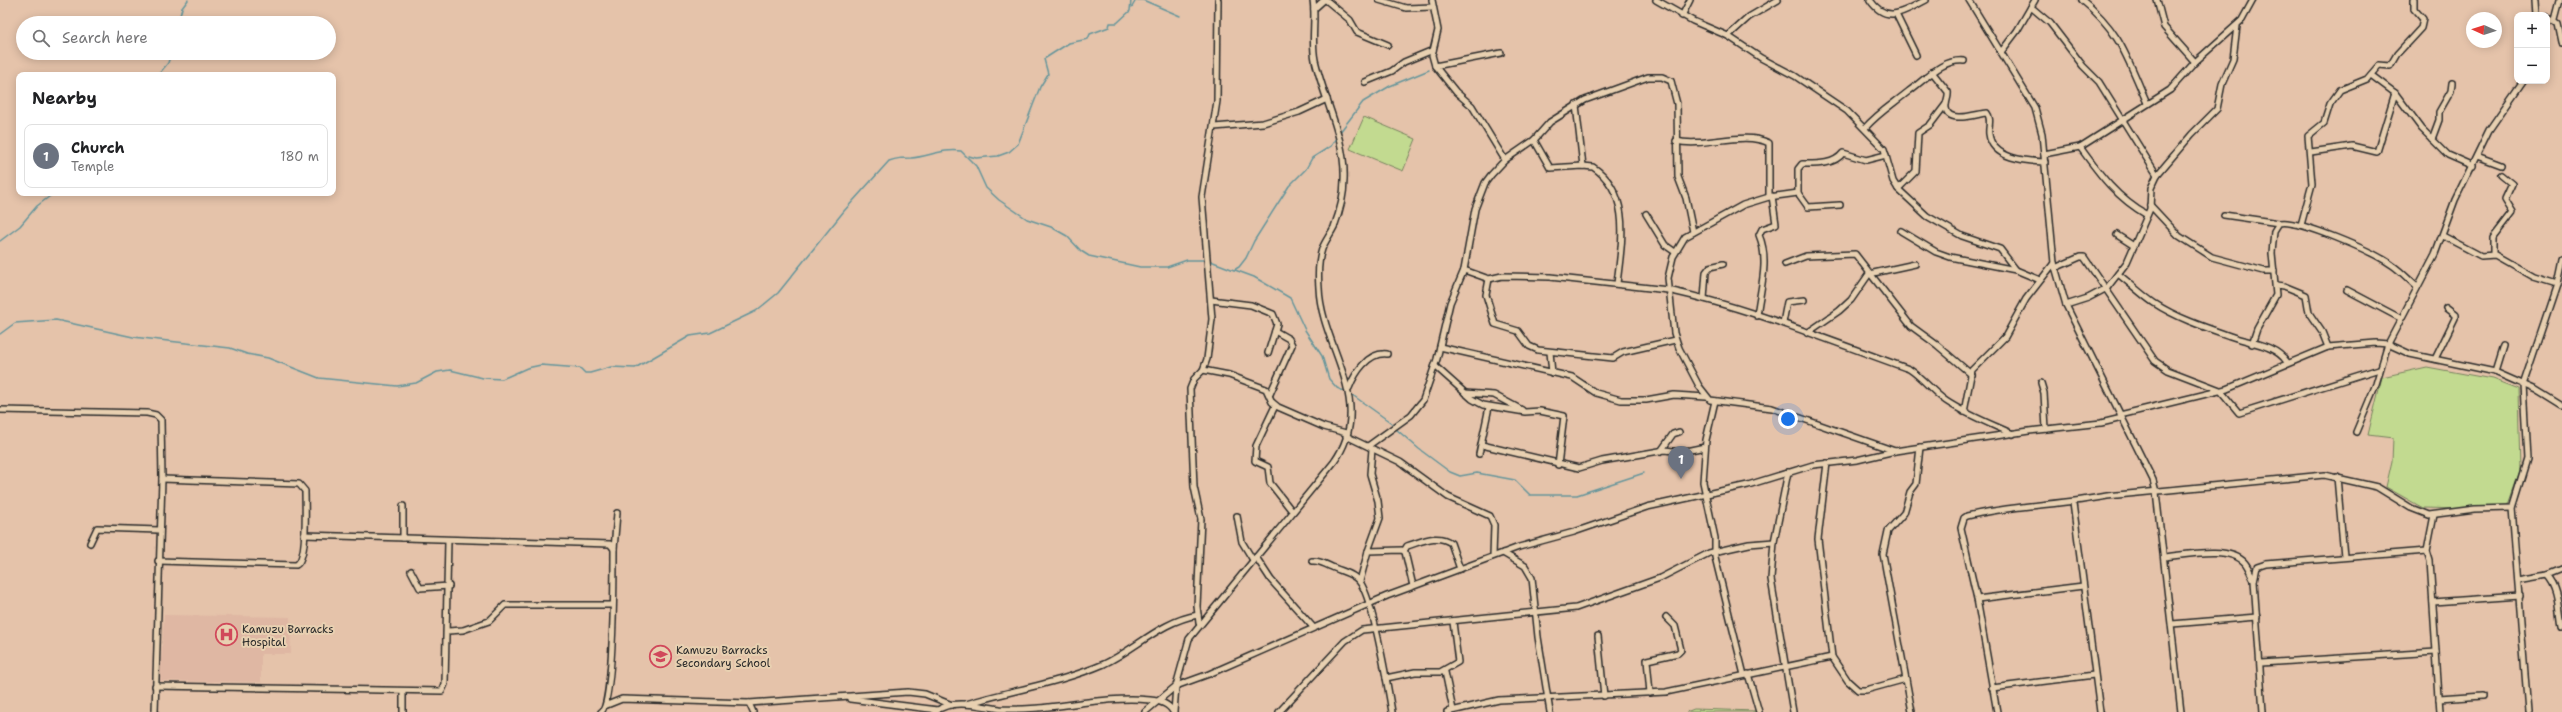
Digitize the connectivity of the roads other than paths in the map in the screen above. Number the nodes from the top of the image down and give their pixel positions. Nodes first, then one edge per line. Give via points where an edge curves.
1 (1218, 0) edge
2 (1313, 0) edge
3 (1325, 0) edge
4 (1379, 0) edge
5 (1432, 0) edge
6 (1656, 0) edge
7 (1690, 0) edge
8 (1778, 0) edge
9 (1870, 0) edge
10 (1926, 0) edge
11 (1969, 0) edge
12 (2035, 0) edge
13 (2082, 0) edge
14 (2157, 0) edge
15 (2253, 0) edge
16 (2414, 0) edge
17 (2535, 0) edge
18 (2560, 0) edge
19 (1433, 7) junction
20 (2031, 7) junction
21 (1314, 9) junction
22 (2536, 12) edge
23 (1896, 14) junction
24 (1682, 16) junction
25 (2550, 17) edge
26 (2555, 19) junction
27 (2237, 26) junction
28 (1728, 36) junction
29 (2562, 42) edge
30 (1388, 45) dead end
31 (1433, 50) junction
32 (2001, 52) junction
33 (1501, 53) dead end
34 (1916, 56) dead end
35 (1964, 61) dead end
36 (2195, 62) junction
37 (1435, 66) junction
38 (1932, 72) junction
39 (2371, 75) junction
40 (1365, 82) dead end
41 (2452, 83) dead end
42 (2521, 84) edge
43 (2395, 93) junction
44 (1327, 99) junction
45 (2147, 103) junction
46 (1946, 104) junction
47 (1576, 105) junction
48 (2122, 121) junction
49 (1214, 127) junction
50 (1864, 128) junction
51 (2432, 139) junction
52 (1534, 140) junction
53 (1676, 141) junction
54 (2080, 147) junction
55 (2311, 152) junction
56 (2044, 154) junction
57 (1886, 155) junction
58 (2477, 156) junction
59 (1505, 160) junction
60 (2045, 162) junction
61 (1583, 166) junction
62 (2473, 166) junction
63 (2502, 166) dead end
64 (2157, 175) junction
65 (2501, 175) dead end
66 (1898, 189) junction
67 (1798, 192) junction
68 (1771, 197) junction
69 (1840, 205) dead end
70 (2150, 205) junction
71 (1646, 214) dead end
72 (2147, 215) junction
73 (2224, 215) dead end
74 (2279, 223) junction
75 (2302, 225) junction
76 (1902, 231) dead end
77 (1693, 232) junction
78 (2117, 234) dead end
79 (2443, 236) junction
80 (2134, 246) junction
81 (1675, 252) junction
82 (2493, 254) junction
83 (2562, 260) edge
84 (1723, 264) dead end
85 (1785, 264) dead end
86 (1915, 264) dead end
87 (2055, 266) junction
88 (1464, 270) junction
89 (2016, 270) junction
90 (2274, 271) junction
91 (1869, 274) junction
92 (2118, 274) junction
93 (1489, 279) junction
94 (2040, 280) junction
95 (2559, 283) edge
96 (1617, 284) junction
97 (2276, 285) junction
98 (2417, 287) junction
99 (2107, 288) junction
100 (1668, 290) junction
101 (2347, 290) dead end
102 (1704, 299) junction
103 (1211, 300) junction
104 (1804, 300) dead end
105 (2066, 305) junction
106 (2446, 308) dead end
107 (1757, 316) junction
108 (2400, 318) junction
109 (1783, 324) junction
110 (1275, 331) junction
111 (1807, 333) junction
112 (1675, 340) junction
113 (2252, 344) junction
114 (2388, 344) junction
115 (2328, 346) junction
116 (2503, 346) dead end
117 (1440, 347) junction
118 (1550, 352) junction
119 (1268, 353) dead end
120 (1387, 354) dead end
121 (2435, 359) junction
122 (2287, 362) junction
123 (1435, 366) junction
124 (2379, 369) junction
125 (1203, 370) junction
126 (2495, 372) junction
127 (1552, 373) junction
128 (1972, 375) junction
129 (2041, 383) dead end
130 (2523, 385) junction
131 (1348, 389) junction
132 (2220, 390) junction
133 (1465, 393) junction
134 (1270, 394) junction
135 (1706, 397) junction
136 (1715, 401) junction
137 (1275, 406) junction
138 (2562, 406) edge
139 (1489, 407) junction
140 (0, 410) edge
141 (1525, 412) junction
142 (1964, 412) junction
143 (2121, 416) junction
144 (2046, 429) junction
145 (1679, 432) dead end
146 (2356, 432) dead end
147 (1346, 434) junction
148 (2014, 434) junction
149 (1482, 445) junction
150 (1705, 447) junction
151 (1370, 448) junction
152 (1920, 448) junction
153 (1661, 451) junction
154 (1895, 451) junction
155 (1479, 454) dead end
156 (1827, 463) junction
157 (1558, 465) junction
158 (1788, 472) junction
159 (2338, 477) junction
160 (162, 479) junction
161 (2156, 492) junction
162 (1706, 495) junction
163 (2073, 503) junction
164 (403, 506) dead end
165 (2512, 508) junction
166 (1292, 511) junction
167 (617, 513) dead end
168 (2434, 515) junction
169 (1238, 516) dead end
170 (159, 530) junction
171 (304, 535) junction
172 (402, 538) junction
173 (448, 540) junction
174 (1774, 542) junction
175 (90, 543) dead end
176 (614, 549) junction
177 (1368, 551) junction
178 (1404, 551) junction
179 (1715, 551) junction
180 (2427, 552) junction
181 (1503, 553) junction
182 (1493, 556) junction
183 (2344, 556) junction
184 (2164, 557) junction
185 (1254, 559) junction
186 (158, 561) junction
187 (1312, 561) dead end
188 (1460, 569) junction
189 (2562, 569) edge
190 (411, 571) dead end
191 (2546, 575) junction
192 (2518, 580) junction
193 (2254, 581) junction
194 (1360, 582) junction
195 (449, 586) junction
196 (1413, 586) junction
197 (2083, 586) junction
198 (2520, 596) junction
199 (1977, 599) junction
200 (2433, 602) junction
201 (1370, 604) junction
202 (612, 605) junction
203 (1537, 613) junction
204 (1198, 615) junction
205 (1666, 617) dead end
206 (2257, 617) junction
207 (2562, 621) edge
208 (1453, 622) junction
209 (1200, 623) junction
210 (2172, 624) junction
211 (1313, 627) junction
212 (2562, 627) edge
213 (1375, 628) junction
214 (448, 631) junction
215 (1598, 636) dead end
216 (2436, 652) junction
217 (1832, 657) junction
218 (2261, 663) junction
219 (1784, 666) junction
220 (1442, 671) junction
221 (1746, 675) junction
222 (2094, 675) junction
223 (1386, 678) junction
224 (1906, 679) junction
225 (155, 686) junction
226 (1176, 686) junction
227 (1992, 688) junction
228 (403, 692) junction
229 (1650, 693) junction
230 (1604, 696) junction
231 (2483, 696) dead end
232 (841, 697) junction
233 (1548, 698) junction
234 (2439, 699) junction
235 (1159, 701) junction
236 (750, 704) junction
237 (966, 704) junction
238 (952, 705) junction
239 (604, 710) edge
240 (936, 711) edge
241 (1450, 711) edge
242 (155, 712) edge
243 (403, 712) edge
244 (753, 712) edge
245 (1145, 712) edge
246 (1174, 712) edge
247 (1280, 712) edge
248 (1392, 712) edge
249 (1550, 712) edge
250 (1758, 712) edge
251 (1793, 712) edge
252 (1912, 712) edge
253 (1997, 712) edge
254 (2100, 712) edge
255 (2181, 712) edge
256 (2263, 712) edge
257 (2440, 712) edge
258 (2528, 712) edge

1 - 49 street via 1217,101
2 - 21 street
3 - 21 street
3 - 30 street via 1350,20 1357,32
4 - 19 street via 1406,8
5 - 19 street
6 - 24 street
7 - 24 street
8 - 28 street via 1749,17
9 - 23 street via 1883,14
10 - 23 street
11 - 32 street
12 - 20 street
13 - 45 street via 2100,14 2114,31 2130,58
14 - 36 street via 2164,27
15 - 27 street
16 - 39 street via 2414,9 2422,17 2423,26 2397,54 2392,64 2379,65
17 - 22 street
18 - 26 street
19 - 31 street via 1438,30
20 - 32 street via 2017,32
20 - 48 street via 2050,23 2083,66 2099,82
21 - 44 street via 1315,59
23 - 34 street
24 - 28 street
25 - 26 street
26 - 29 street
27 - 36 street
27 - 64 street via 2233,59 2222,84 2217,109
28 - 50 street via 1847,111
31 - 37 street
31 - 40 street via 1404,62 1392,72
32 - 56 street via 2033,102 2040,124
33 - 37 street
35 - 38 street via 1953,61
36 - 45 street via 2173,87
37 - 59 street via 1456,92 1472,106
38 - 46 street via 1948,92
38 - 50 street via 1885,108
39 - 43 street
39 - 55 street via 2336,94 2328,107 2324,123 2308,136
41 - 51 street via 2451,91 2439,112 2439,120
42 - 58 street via 2495,120
43 - 51 street
43 - 55 street via 2377,152 2352,146
44 - 49 street via 1297,113 1264,123
44 - 131 street via 1339,139 1344,182 1336,222 1320,256 1319,290 1326,324
45 - 48 street
46 - 60 street via 1948,112 1955,116 1978,116 1984,112 1988,114 1991,141 2007,156
46 - 66 street via 1930,125 1918,133 1916,171
47 - 52 street via 1550,122
47 - 53 street via 1632,81 1648,77 1667,78 1673,86 1677,104
47 - 61 street
48 - 54 street
48 - 64 street
49 - 103 street via 1202,197
50 - 57 street
51 - 62 street via 2450,157
52 - 59 street
52 - 61 street via 1550,168
53 - 68 street via 1696,144 1742,139 1769,143
53 - 77 street via 1678,177 1686,198
54 - 56 street
54 - 72 street via 2112,190 2129,205
55 - 75 street via 2312,184
56 - 60 street
57 - 66 street
57 - 67 street via 1866,160 1843,153 1839,159 1823,164 1802,164 1798,169
58 - 62 street
58 - 63 street
59 - 88 street via 1485,182 1479,197
60 - 87 street
61 - 96 street via 1597,170 1609,185 1620,208 1623,224
62 - 79 street via 2455,200
64 - 70 street via 2151,188
65 - 82 street via 2512,184 2505,199 2514,212 2493,238
66 - 89 street via 1940,225 2004,251
67 - 68 street
67 - 69 street via 1808,207
68 - 77 street via 1743,205
68 - 107 street via 1776,224 1762,229 1759,234 1763,246 1765,273
70 - 72 street
70 - 90 street via 2179,236 2212,257 2264,271
71 - 81 street via 1665,245
72 - 80 street
73 - 74 street
74 - 75 street
74 - 90 street via 2272,240
75 - 98 street via 2387,262
76 - 89 street via 1936,252 1950,257
77 - 81 street via 1685,237
78 - 80 street
79 - 82 street via 2482,256
79 - 98 street
80 - 92 street
81 - 100 street via 1670,268
82 - 95 street via 2534,277
83 - 95 street
84 - 102 street via 1710,267 1706,272
85 - 91 street via 1806,256 1846,253 1859,257
86 - 91 street
87 - 94 street
87 - 99 street via 2083,257
87 - 105 street
88 - 93 street
88 - 117 street via 1450,303
89 - 94 street
90 - 97 street
91 - 111 street via 1839,311
91 - 128 street via 1910,326
92 - 99 street
92 - 113 street via 2169,312
93 - 96 street via 1502,276 1550,277
93 - 118 street via 1486,295 1495,324 1518,331 1524,342 1533,348
94 - 128 street via 2005,337 1977,363
95 - 130 street
96 - 100 street
97 - 113 street via 2274,302 2257,328
97 - 115 street via 2306,295 2311,318 2322,332
98 - 108 street
99 - 105 street
99 - 132 street via 2135,334 2160,366
100 - 102 street
100 - 112 street
101 - 108 street
102 - 107 street
103 - 110 street via 1238,302 1269,310 1276,318
103 - 125 street via 1210,343
104 - 109 street via 1787,302
105 - 143 street
106 - 121 street via 2455,315 2455,318
107 - 109 street
108 - 114 street
109 - 111 street
110 - 119 street
110 - 134 street via 1289,339 1292,345
111 - 142 street via 1908,369 1919,376 1934,392
112 - 118 street via 1623,352 1613,358
112 - 135 street
113 - 122 street via 2273,348
114 - 115 street
114 - 121 street via 2410,354
114 - 124 street
115 - 122 street
116 - 126 street
117 - 123 street
117 - 127 street
118 - 127 street
120 - 131 street via 1381,354 1360,367
121 - 126 street
122 - 132 street
123 - 133 street
123 - 151 street via 1417,410
124 - 132 street via 2239,413
124 - 146 street
125 - 134 street via 1253,384 1266,389
125 - 204 street via 1194,379 1190,389 1194,487 1201,519
126 - 130 street
127 - 135 street via 1572,377 1596,393 1621,400 1646,400 1674,395
128 - 142 street
129 - 144 street
130 - 138 street
130 - 165 street via 2527,459
131 - 147 street via 1350,407
132 - 143 street
133 - 139 street via 1477,403
133 - 141 street via 1494,395
134 - 137 street
135 - 136 street
136 - 150 street
136 - 154 street via 1772,408
137 - 147 street
137 - 166 street via 1256,446 1255,461 1268,467 1270,483
139 - 141 street
139 - 149 street
140 - 160 street via 127,412 156,416 161,420 163,428
141 - 157 street via 1540,411 1564,416
142 - 148 street
143 - 144 street via 2101,423
143 - 161 street via 2150,472
144 - 148 street
145 - 153 street via 1673,434
147 - 151 street
147 - 166 street via 1338,457
148 - 152 street
149 - 155 street
149 - 157 street
150 - 153 street via 1681,452
150 - 162 street via 1703,482
151 - 177 street via 1370,474 1380,518
151 - 182 street via 1404,465 1448,497 1490,516 1494,525
152 - 154 street
152 - 224 street via 1916,484 1910,492 1904,513 1888,530 1883,554
153 - 157 street via 1602,461 1583,468
154 - 156 street via 1857,460
156 - 158 street
156 - 217 street via 1818,539
158 - 162 street
158 - 174 street
159 - 161 street via 2324,475
159 - 168 street via 2377,487 2411,508 2426,515
159 - 183 street
160 - 170 street
160 - 171 street via 299,484 305,491
161 - 163 street via 2107,496
161 - 184 street
162 - 179 street via 1716,538
162 - 181 street via 1647,507 1617,519
163 - 197 street
163 - 199 street via 2050,504 1964,518 1961,528
164 - 172 street
165 - 168 street via 2475,509
165 - 192 street
166 - 185 street
167 - 176 street
168 - 180 street
169 - 185 street via 1242,542
170 - 175 street via 97,528
170 - 186 street
171 - 172 street
171 - 186 street via 303,558 296,565
172 - 173 street
173 - 176 street via 602,543 610,544
173 - 195 street
174 - 179 street
174 - 219 street via 1772,597
176 - 202 street
177 - 178 street
177 - 194 street
178 - 188 street via 1407,546 1429,538 1446,540 1451,543
178 - 196 street
179 - 203 street via 1660,578 1576,608
179 - 221 street
180 - 183 street
180 - 200 street
181 - 182 street
181 - 203 street via 1520,562 1529,571
182 - 188 street
183 - 193 street via 2266,564 2257,567
184 - 193 street via 2204,552 2234,556 2245,563
184 - 210 street
185 - 209 street
185 - 211 street
186 - 225 street
187 - 194 street via 1323,562
188 - 196 street
189 - 191 street
190 - 195 street via 420,588
191 - 192 street
191 - 207 street via 2555,586
192 - 198 street
193 - 206 street
194 - 201 street
195 - 214 street
196 - 201 street
197 - 199 street
197 - 222 street
198 - 200 street
198 - 258 street
199 - 227 street
200 - 216 street
201 - 211 street
201 - 213 street
202 - 214 street via 504,605 489,622 463,630
202 - 239 street via 611,658
203 - 208 street
203 - 233 street via 1540,652
204 - 209 street
204 - 237 street via 1182,618 1133,645 1117,658 1078,675
205 - 229 street via 1675,626 1681,650 1678,653 1647,660
206 - 210 street
206 - 218 street
207 - 212 street
208 - 213 street
208 - 220 street via 1458,662
209 - 226 street via 1186,646
210 - 255 street
211 - 226 street via 1209,674
213 - 223 street
213 - 247 street via 1362,630 1345,640
214 - 228 street via 445,684 442,691
215 - 230 street
216 - 218 street
216 - 234 street
217 - 219 street
217 - 224 street via 1848,681 1858,690
218 - 256 street
219 - 221 street
219 - 251 street
220 - 223 street via 1415,672
220 - 241 street via 1447,674
221 - 229 street
221 - 250 street
222 - 227 street
222 - 254 street
223 - 248 street
224 - 252 street
225 - 228 street
225 - 242 street
226 - 235 street
226 - 246 street
227 - 253 street
228 - 243 street
229 - 230 street
230 - 233 street
231 - 234 street
232 - 236 street
232 - 238 street via 908,692 925,694
232 - 240 street
233 - 241 street via 1499,700
233 - 249 street
234 - 257 street
235 - 237 street via 1112,700 1030,709
235 - 245 street
235 - 246 street
236 - 239 street via 622,699
236 - 244 street
237 - 238 street
238 - 240 street

